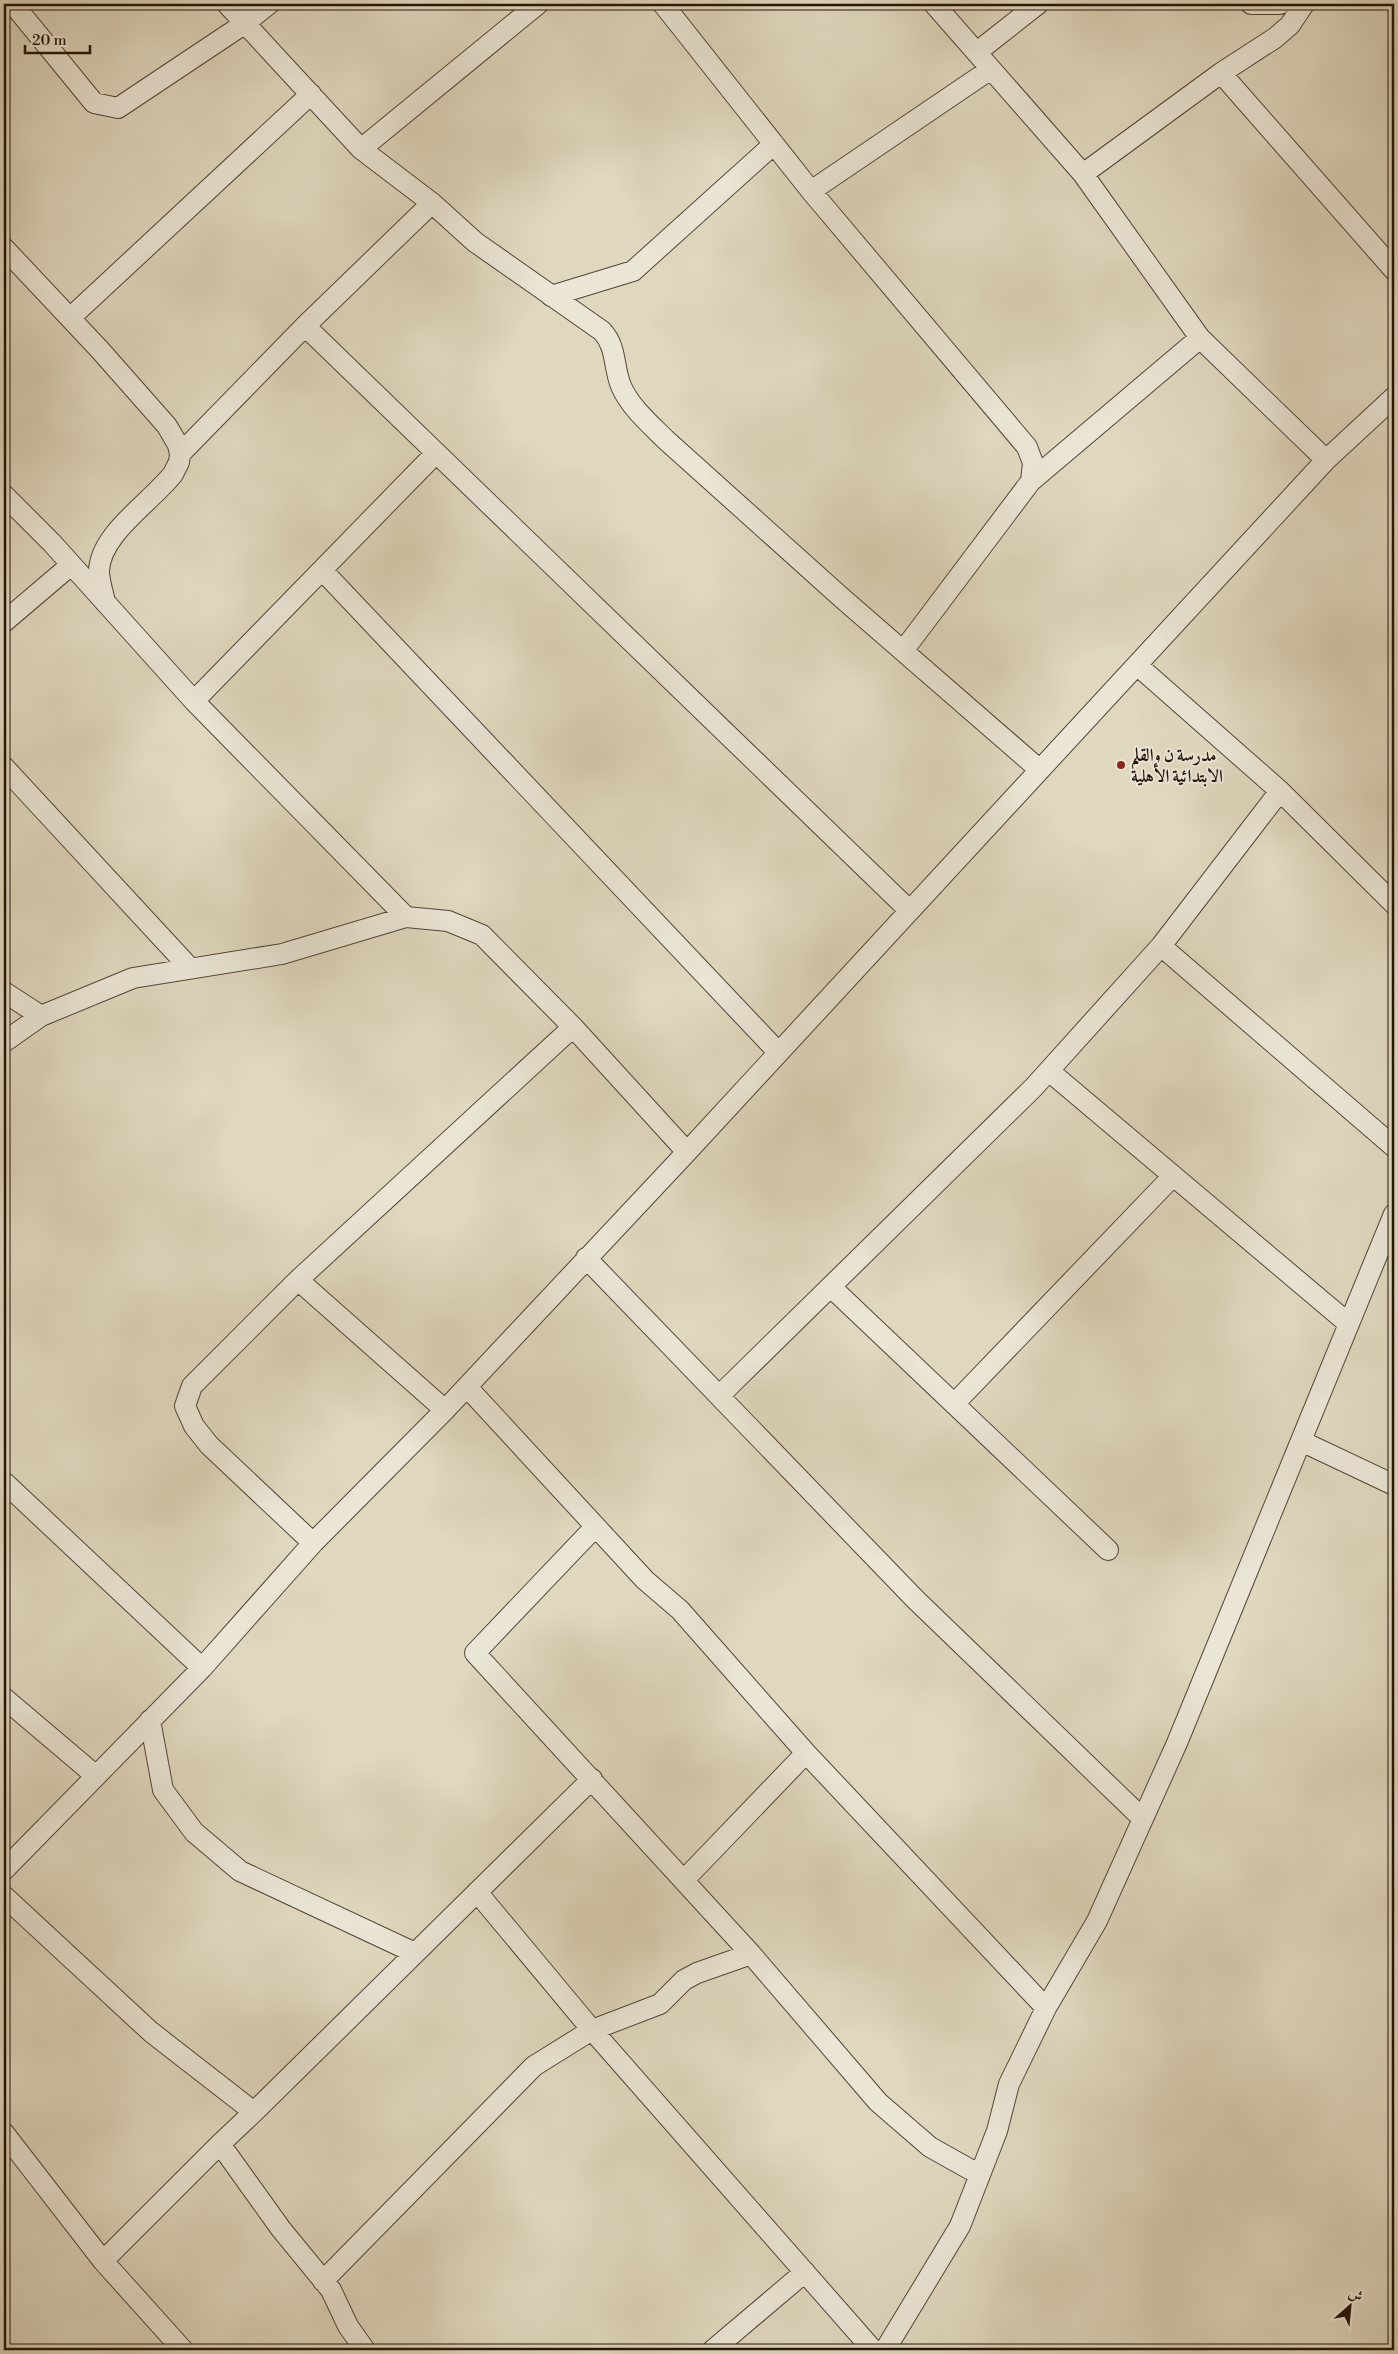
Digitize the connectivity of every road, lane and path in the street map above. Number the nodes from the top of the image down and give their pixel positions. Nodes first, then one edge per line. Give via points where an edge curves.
1 (13, 4) edge
2 (227, 4) edge
3 (270, 4) edge
4 (538, 4) edge
5 (663, 4) edge
6 (934, 4) edge
7 (1038, 4) edge
8 (1251, 4) edge
9 (1280, 4) edge
10 (1304, 4) edge
11 (244, 24) junction
12 (977, 52) junction
13 (991, 69) junction
14 (1221, 73) junction
15 (311, 94) junction
16 (774, 144) junction
17 (361, 149) junction
18 (1083, 174) junction
19 (811, 191) junction
20 (432, 202) junction
21 (4, 248) edge
22 (1394, 270) edge
23 (551, 296) junction
24 (70, 318) junction
25 (305, 326) junction
26 (1200, 338) junction
27 (1394, 397) edge
28 (436, 453) junction
29 (180, 454) junction
30 (1326, 460) junction
31 (1031, 481) junction
32 (4, 494) edge
33 (71, 565) junction
34 (322, 570) junction
35 (105, 603) junction
36 (4, 622) edge
37 (903, 651) junction
38 (1137, 665) junction
39 (194, 701) junction
40 (4, 767) edge
41 (1040, 770) junction
42 (1280, 791) junction
43 (1394, 904) edge
44 (909, 910) junction
45 (406, 917) junction
46 (1161, 946) junction
47 (189, 968) junction
48 (4, 992) edge
49 (41, 1016) junction
50 (573, 1027) junction
51 (4, 1042) edge
52 (778, 1052) junction
53 (1049, 1071) junction
54 (1394, 1147) edge
55 (687, 1152) junction
56 (1173, 1176) junction
57 (1394, 1214) edge
58 (586, 1258) junction
59 (298, 1280) junction
60 (831, 1286) junction
61 (1349, 1324) junction
62 (466, 1387) junction
63 (719, 1396) junction
64 (954, 1404) junction
65 (445, 1410) junction
66 (1301, 1441) junction
67 (4, 1482) edge
68 (1394, 1485) edge
69 (595, 1527) junction
70 (313, 1543) junction
71 (1108, 1550) dead end
72 (202, 1668) junction
73 (4, 1698) edge
74 (150, 1720) junction
75 (806, 1753) junction
76 (96, 1776) junction
77 (592, 1779) junction
78 (1142, 1818) junction
79 (4, 1870) edge
80 (684, 1880) junction
81 (477, 1892) junction
82 (4, 1896) edge
83 (415, 1953) junction
84 (751, 1954) junction
85 (1046, 2008) junction
86 (592, 2030) junction
87 (254, 2112) junction
88 (4, 2133) edge
89 (220, 2144) junction
90 (980, 2175) junction
91 (103, 2262) junction
92 (805, 2272) junction
93 (323, 2281) junction
94 (183, 2350) edge
95 (365, 2350) edge
96 (713, 2350) edge
97 (873, 2350) edge
98 (885, 2350) edge

1 - 11 street via 94,103 118,108
2 - 11 street
3 - 11 street
4 - 17 street
5 - 16 street
6 - 12 street
7 - 12 street
8 - 9 street
10 - 14 street via 1290,25 1275,38
11 - 15 street
12 - 13 street
13 - 18 street
13 - 19 street
14 - 18 street
14 - 22 street
15 - 17 street
15 - 24 street
16 - 19 street
16 - 23 street via 633,271
17 - 20 street
18 - 26 street
19 - 31 street via 1027,447 1034,463
20 - 23 street via 475,242
20 - 25 street
21 - 24 street
23 - 37 street via 609,338 621,386 638,412
24 - 29 street via 154,410 175,438
25 - 28 street
25 - 29 street
26 - 30 street
26 - 31 street
27 - 30 street
28 - 34 street
28 - 44 street
29 - 35 street via 173,474 104,550 99,572
30 - 38 street
31 - 37 street
32 - 33 street
33 - 35 street
33 - 36 street
34 - 39 street
34 - 52 street
35 - 39 street
37 - 41 street
38 - 41 street
38 - 42 street
39 - 45 street
40 - 47 street
41 - 44 street
42 - 43 street
42 - 46 street
44 - 52 street
45 - 47 street via 282,954
45 - 50 street via 448,921 482,935
46 - 53 street
46 - 54 street
47 - 49 street via 133,978
48 - 49 street
49 - 51 street
50 - 55 street
50 - 59 street
52 - 55 street
53 - 56 street
53 - 60 street
55 - 58 street
56 - 61 street
56 - 64 street
57 - 61 street
58 - 62 street
58 - 63 street
59 - 65 street
59 - 70 street via 198,1379 185,1406 194,1426 209,1444
60 - 63 street
60 - 64 street
61 - 66 street
62 - 65 street
62 - 69 street
63 - 78 street via 915,1599
64 - 71 street
65 - 70 street
66 - 68 street
66 - 78 street via 1177,1743
67 - 72 street
69 - 75 street via 645,1580 680,1610
69 - 77 street via 476,1653
70 - 72 street
72 - 74 street
73 - 76 street
74 - 76 street
74 - 83 street via 163,1790 194,1832 240,1871
75 - 80 street
75 - 85 street
76 - 79 street
77 - 80 street
77 - 81 street
78 - 85 street via 1098,1921
80 - 84 street
81 - 83 street
81 - 86 street
82 - 87 street via 151,2032
83 - 87 street
84 - 86 street via 697,1973 684,1980 660,2004
84 - 90 street via 878,2102 930,2147
85 - 90 street via 1009,2084 997,2131
86 - 92 street
86 - 93 street via 534,2066
87 - 89 street
88 - 91 street
89 - 91 street
89 - 93 street
90 - 98 street via 956,2234
91 - 94 street
92 - 96 street
92 - 97 street
93 - 95 street via 332,2290 348,2326

